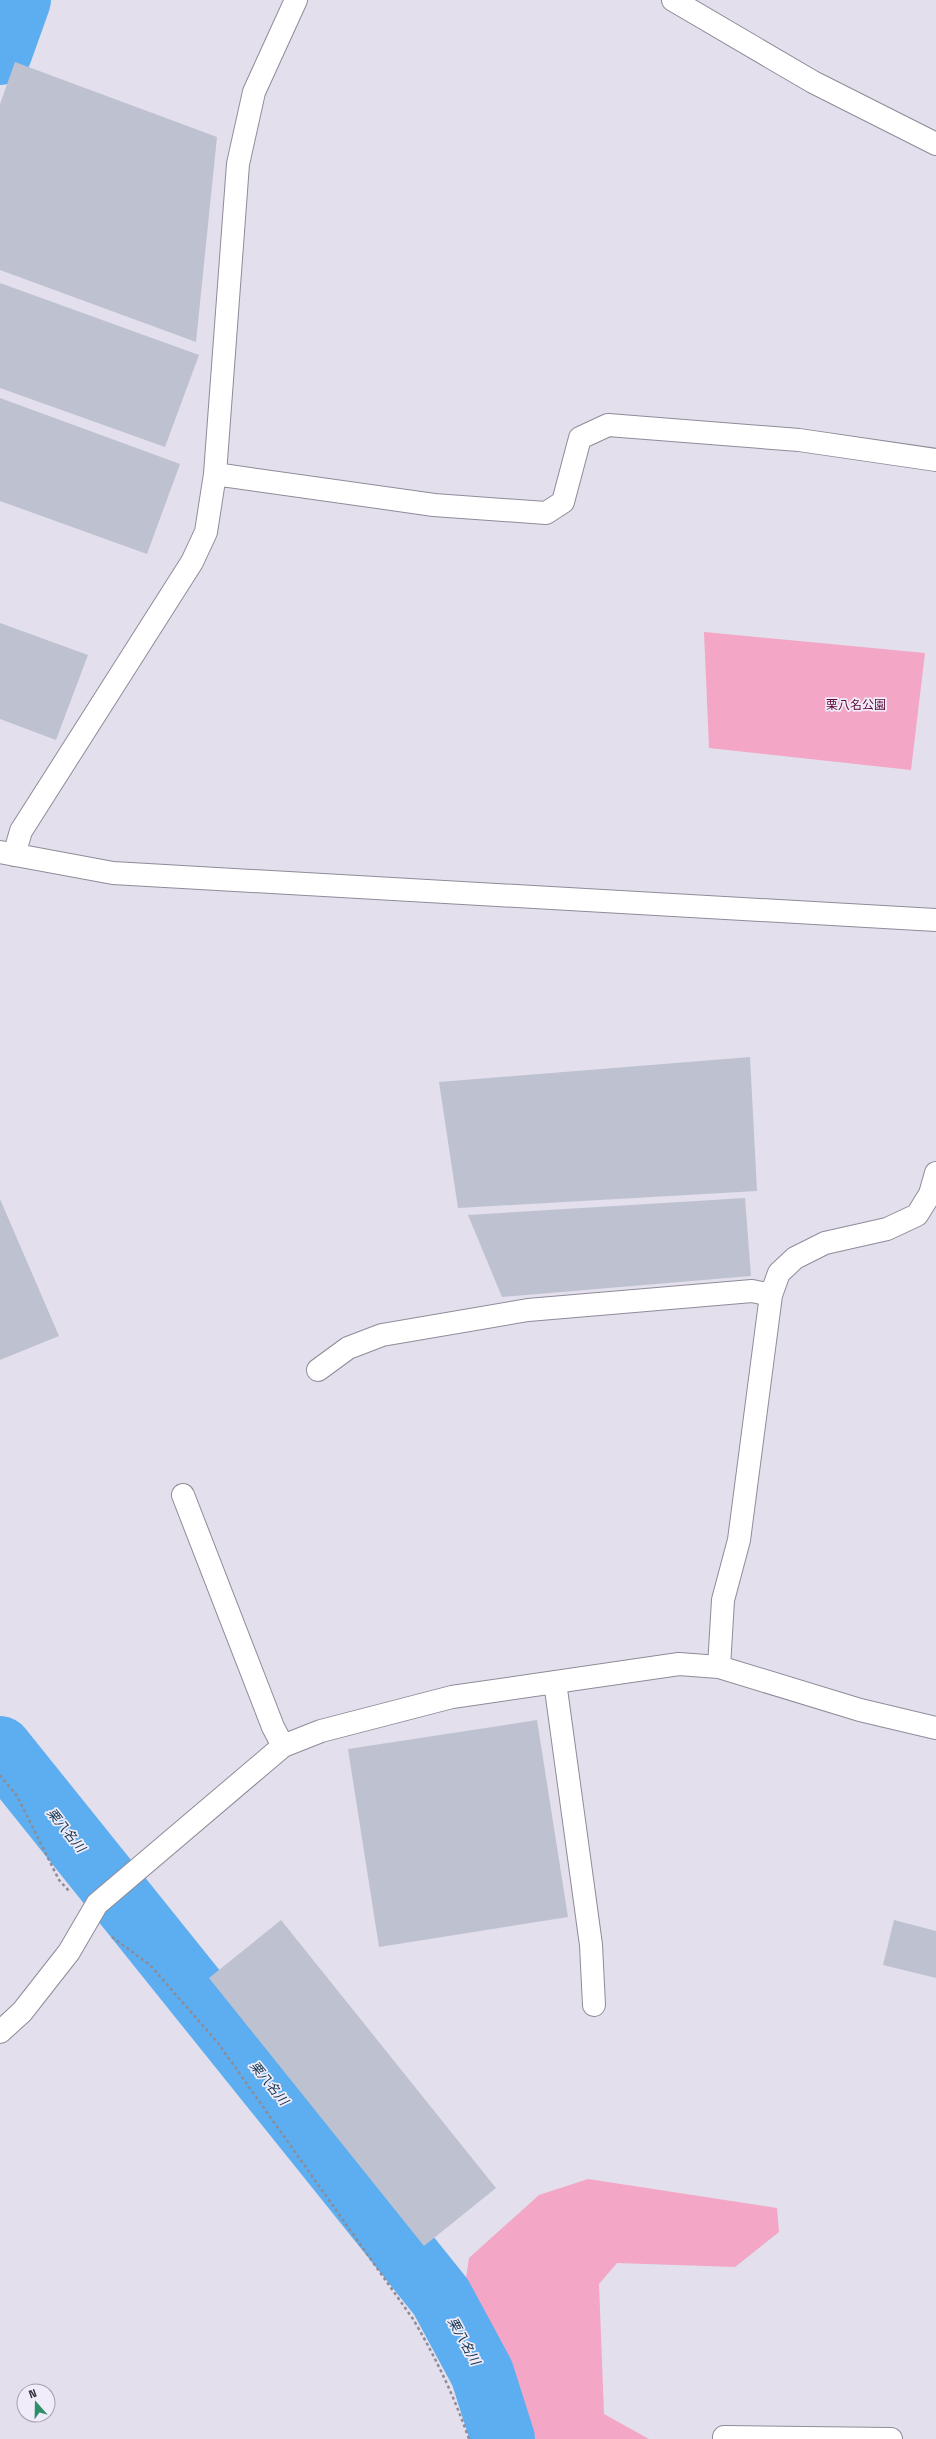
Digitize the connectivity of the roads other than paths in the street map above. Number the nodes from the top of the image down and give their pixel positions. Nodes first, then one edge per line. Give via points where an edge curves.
1 (296, 0) edge
2 (673, 0) edge
3 (936, 144) edge
4 (936, 460) edge
5 (215, 474) junction
6 (7, 853) edge
7 (936, 920) edge
8 (936, 1173) edge
9 (770, 1295) junction
10 (318, 1370) dead end
11 (183, 1495) dead end
12 (719, 1667) junction
13 (555, 1682) junction
14 (936, 1728) edge
15 (283, 1746) junction
16 (594, 2005) dead end
17 (0, 2032) edge
18 (724, 2437) dead end
19 (891, 2439) edge

1 - 5 street via 254,92 238,164
2 - 3 street via 813,82
4 - 5 street via 799,440 608,425 580,438 563,502 546,513 434,505
5 - 6 street via 206,532 192,562
6 - 7 street via 113,873
8 - 9 street via 930,1194 917,1215 887,1229 825,1243 795,1258 779,1273
9 - 10 street via 752,1291 528,1310 382,1335 348,1348
9 - 12 street via 739,1540 723,1600
11 - 15 street via 273,1727
12 - 13 street via 679,1664
12 - 14 street via 860,1710
13 - 15 street via 452,1697 321,1731
13 - 16 street via 591,1945
15 - 17 street via 94,1909 69,1952 22,2012
18 - 19 street

